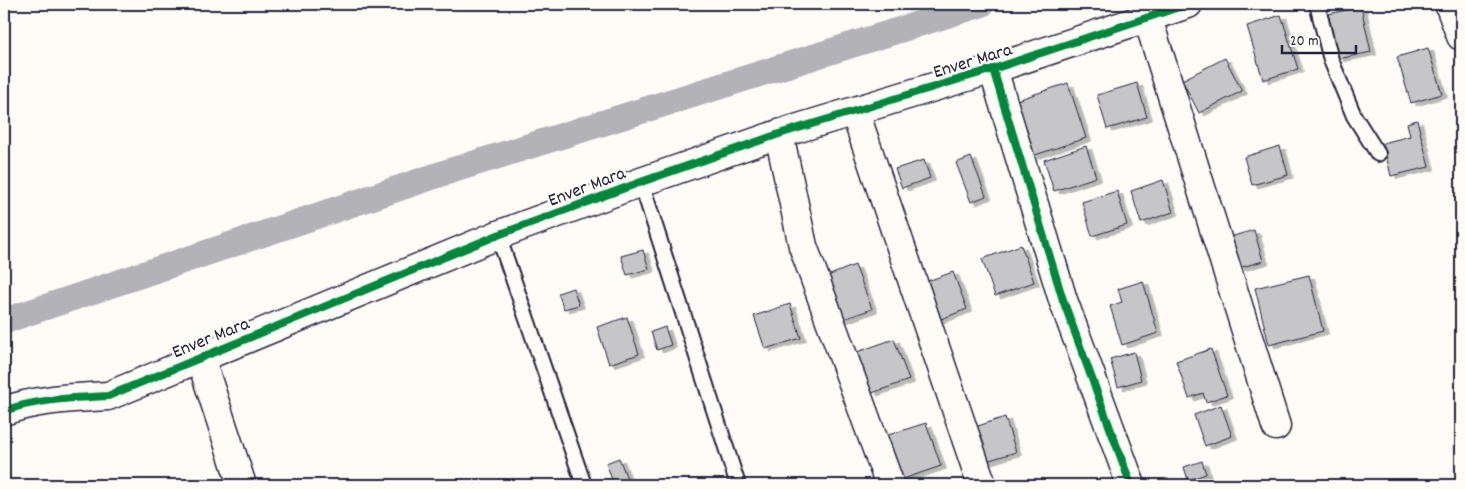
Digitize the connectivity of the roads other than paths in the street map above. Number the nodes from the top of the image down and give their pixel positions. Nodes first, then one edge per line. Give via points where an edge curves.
1 (1188, 4) edge
2 (1317, 4) edge
3 (1449, 4) edge
4 (1148, 19) junction
5 (1461, 36) edge
6 (993, 69) junction
7 (855, 112) junction
8 (779, 134) junction
9 (1378, 154) dead end
10 (641, 182) junction
11 (498, 235) junction
12 (200, 357) junction
13 (4, 411) edge
14 (1276, 426) dead end
15 (242, 485) edge
16 (584, 485) edge
17 (738, 485) edge
18 (890, 485) edge
19 (982, 485) edge
20 (1131, 485) edge

1 - 4 street, Enver Mara
2 - 9 lane via 1331,60 1354,116
3 - 5 street
4 - 6 street, Enver Mara
4 - 14 street
6 - 7 street, Enver Mara
6 - 20 street via 1063,300
7 - 8 street, Enver Mara
7 - 19 street
8 - 10 street, Enver Mara
8 - 18 street via 803,246
10 - 11 street, Enver Mara
10 - 17 lane
11 - 12 street, Enver Mara
11 - 16 lane
12 - 13 street, Enver Mara via 108,396 58,398
12 - 15 street

